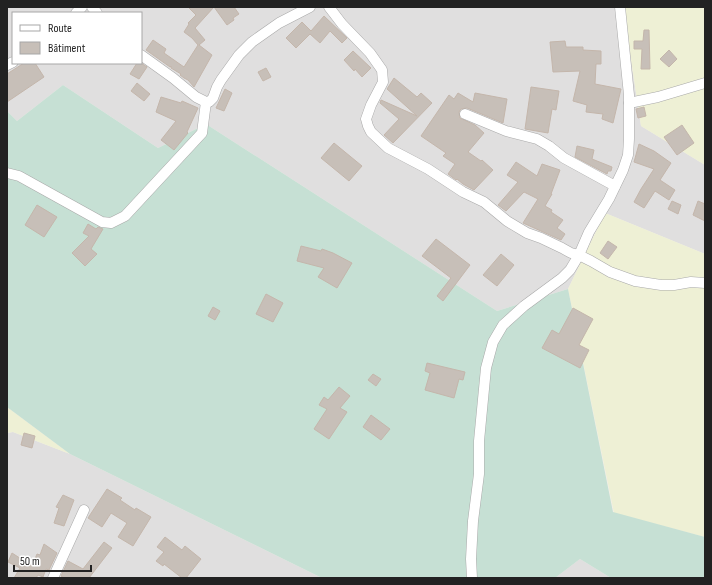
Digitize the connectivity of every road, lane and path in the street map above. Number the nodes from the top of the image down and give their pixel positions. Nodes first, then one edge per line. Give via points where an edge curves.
1 (310, 7) edge
2 (329, 7) edge
3 (620, 7) edge
4 (142, 56) edge
5 (705, 83) edge
6 (206, 102) junction
7 (629, 103) junction
8 (465, 114) dead end
9 (7, 173) edge
10 (615, 186) junction
11 (579, 255) junction
12 (705, 283) edge
13 (84, 510) dead end
14 (53, 578) edge
15 (472, 578) edge

1 - 6 street via 279,23 252,42 221,80 212,100
2 - 11 street via 382,70 383,82 366,120 368,126 388,148 484,202 527,234
3 - 7 street
4 - 6 street
5 - 7 street
6 - 9 street via 202,133 125,216 111,223 102,222 19,176
7 - 10 street via 628,155
8 - 10 street via 500,129 537,139 564,158
10 - 11 street
11 - 12 street via 610,272 635,281 661,285
11 - 15 street via 562,278 503,325 488,356 479,441
13 - 14 street

